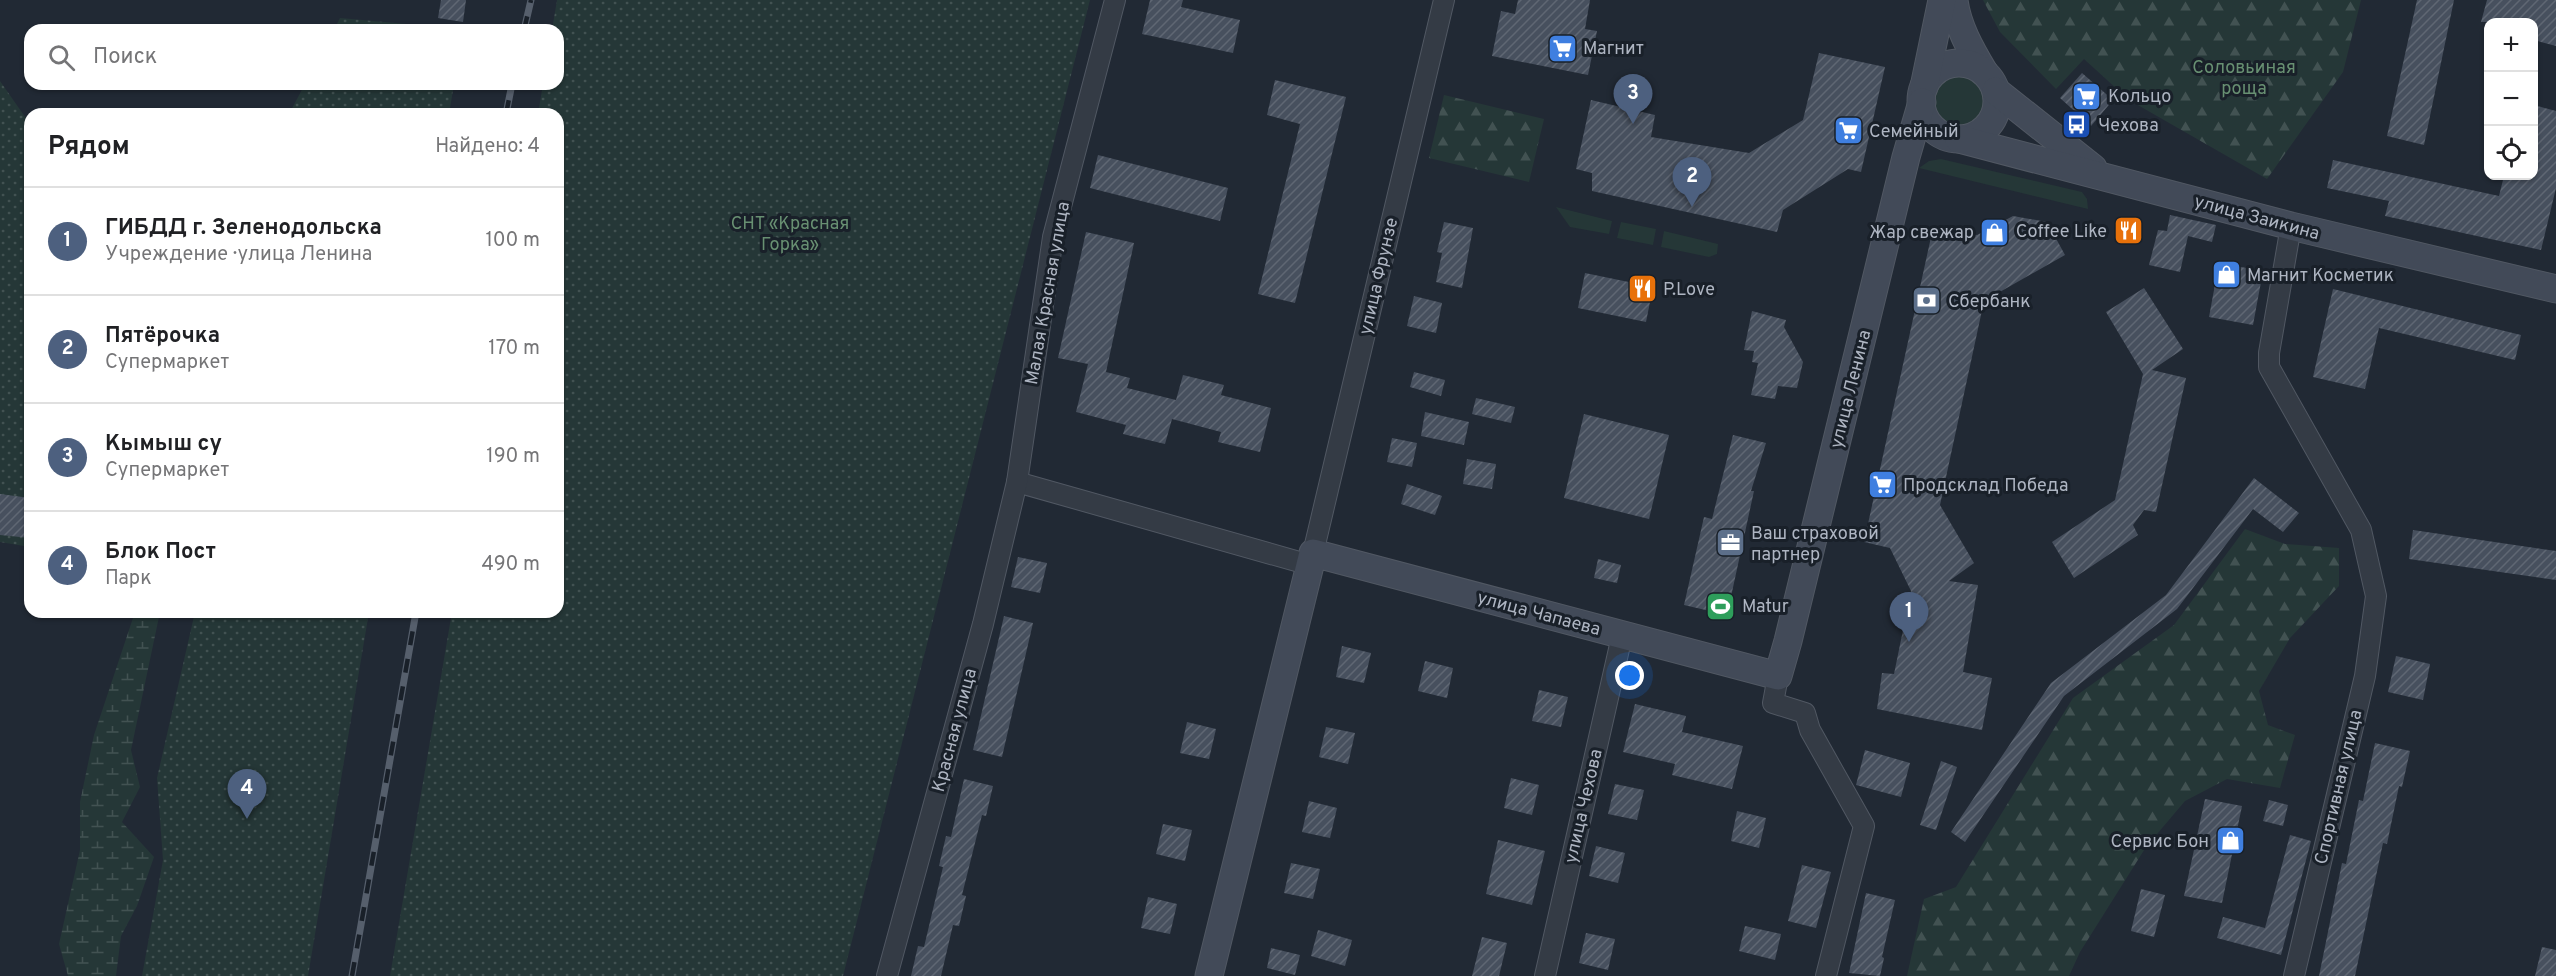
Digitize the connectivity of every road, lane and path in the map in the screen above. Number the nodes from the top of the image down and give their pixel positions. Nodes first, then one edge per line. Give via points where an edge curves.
1 (1115, 0) edge
2 (1444, 0) edge
3 (1942, 0) edge
4 (1954, 0) edge
5 (1990, 81) junction
6 (1922, 95) junction
7 (1954, 138) junction
8 (1906, 156) junction
9 (2104, 176) junction
10 (2291, 226) junction
11 (2556, 290) edge
12 (1017, 482) junction
13 (1312, 559) junction
14 (1622, 636) junction
15 (1778, 676) junction
16 (887, 976) edge
17 (1209, 976) edge
18 (1545, 976) edge
19 (1826, 976) edge
20 (2294, 976) edge

1 - 12 street, Малая Красная улица via 1053,237
2 - 13 street, улица Фрунзе
3 - 6 street, улица Ленина
4 - 5 street via 1969,45
5 - 6 street via 1967,64 1949,65 1929,79
5 - 7 street via 1995,114 1990,124 1971,137
5 - 9 street
6 - 7 street via 1929,124 1937,132
6 - 8 street, улица Ленина
7 - 8 street, улица Заикина via 1934,138
7 - 9 street, улица Заикина
8 - 15 street, улица Ленина
9 - 10 street, улица Заикина
10 - 11 street, улица Заикина
10 - 20 street, Спортивная улица via 2269,367 2361,530 2376,596 2364,676
12 - 13 street, улица Чапаева
12 - 16 street, Красная улица via 983,624
13 - 14 street, улица Чапаева
13 - 17 street
14 - 15 street, улица Чапаева
14 - 18 street, улица Чехова
15 - 19 street via 1773,704 1805,713 1810,730 1864,826

